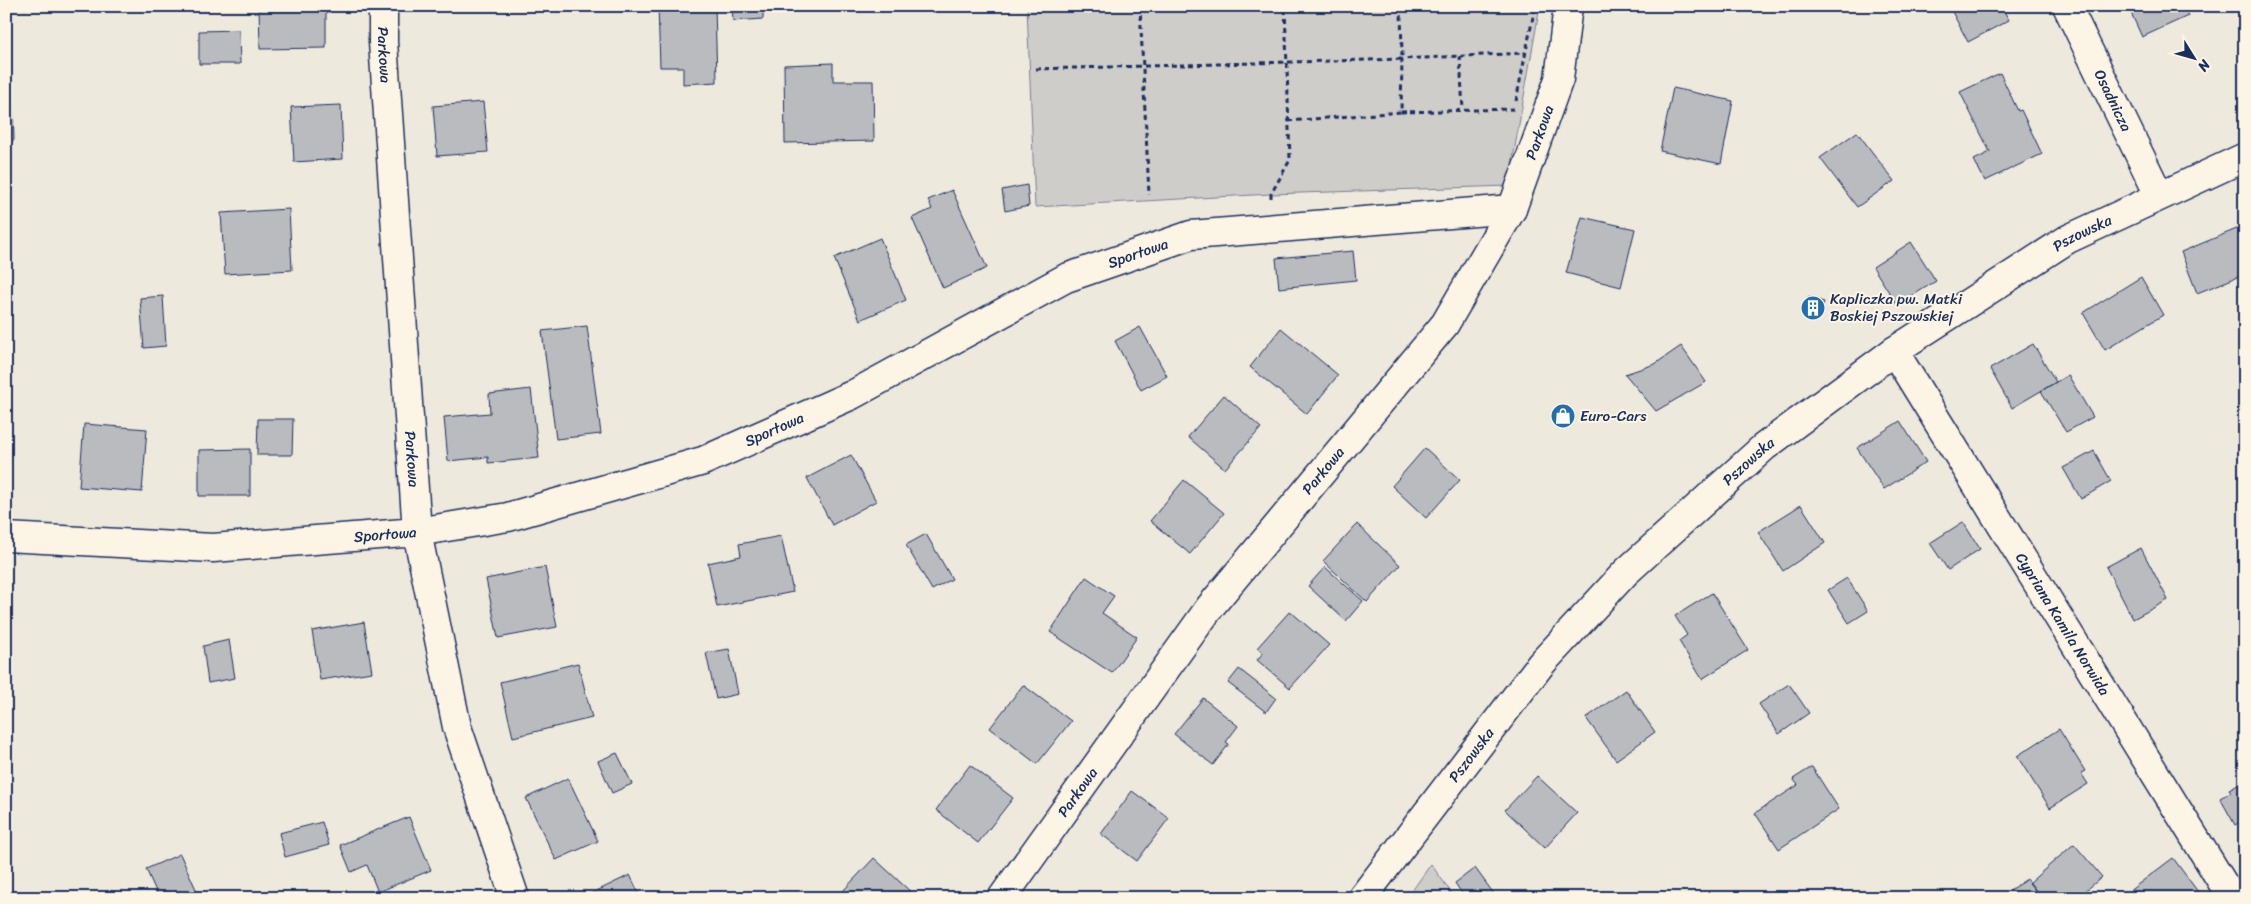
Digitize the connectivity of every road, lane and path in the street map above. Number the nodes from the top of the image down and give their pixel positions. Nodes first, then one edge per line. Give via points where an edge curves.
1 (383, 6) edge
2 (1140, 6) edge
3 (1285, 6) edge
4 (1401, 6) edge
5 (1535, 6) edge
6 (1568, 6) edge
7 (2067, 6) edge
8 (1526, 53) junction
9 (1460, 56) junction
10 (1402, 59) junction
11 (1286, 63) junction
12 (1142, 65) junction
13 (1036, 69) dead end
14 (1463, 110) junction
15 (1402, 112) junction
16 (1288, 121) junction
17 (2245, 156) edge
18 (1149, 195) dead end
19 (2159, 195) junction
20 (1512, 209) junction
21 (1273, 228) junction
22 (1894, 351) junction
23 (417, 532) junction
24 (6, 538) edge
25 (515, 898) edge
26 (1002, 898) edge
27 (1362, 898) edge
28 (2232, 898) edge

1 - 23 street, Parkowa
2 - 12 path
3 - 11 path
4 - 10 path
5 - 8 path
6 - 20 street, Parkowa via 1559,79
7 - 19 street, Osadnicza
8 - 9 path
8 - 14 path via 1514,109
9 - 10 path
9 - 14 path
10 - 11 path
10 - 15 path
11 - 12 path
11 - 16 path
12 - 13 path
12 - 18 path
14 - 15 path
15 - 16 path
16 - 21 path via 1290,160 1271,194
17 - 19 street, Pszowska
19 - 22 street, Pszowska via 2068,239
20 - 21 street, Sportowa
20 - 26 street, Parkowa via 1445,324 1210,607
21 - 23 street, Sportowa via 1191,235 1066,278 852,395 703,461 508,517
22 - 27 street, Pszowska via 1764,447 1626,572 1541,664
22 - 28 street, Cypriana Kamila Norwida
23 - 24 street, Sportowa via 213,548
23 - 25 street, Parkowa via 457,727

